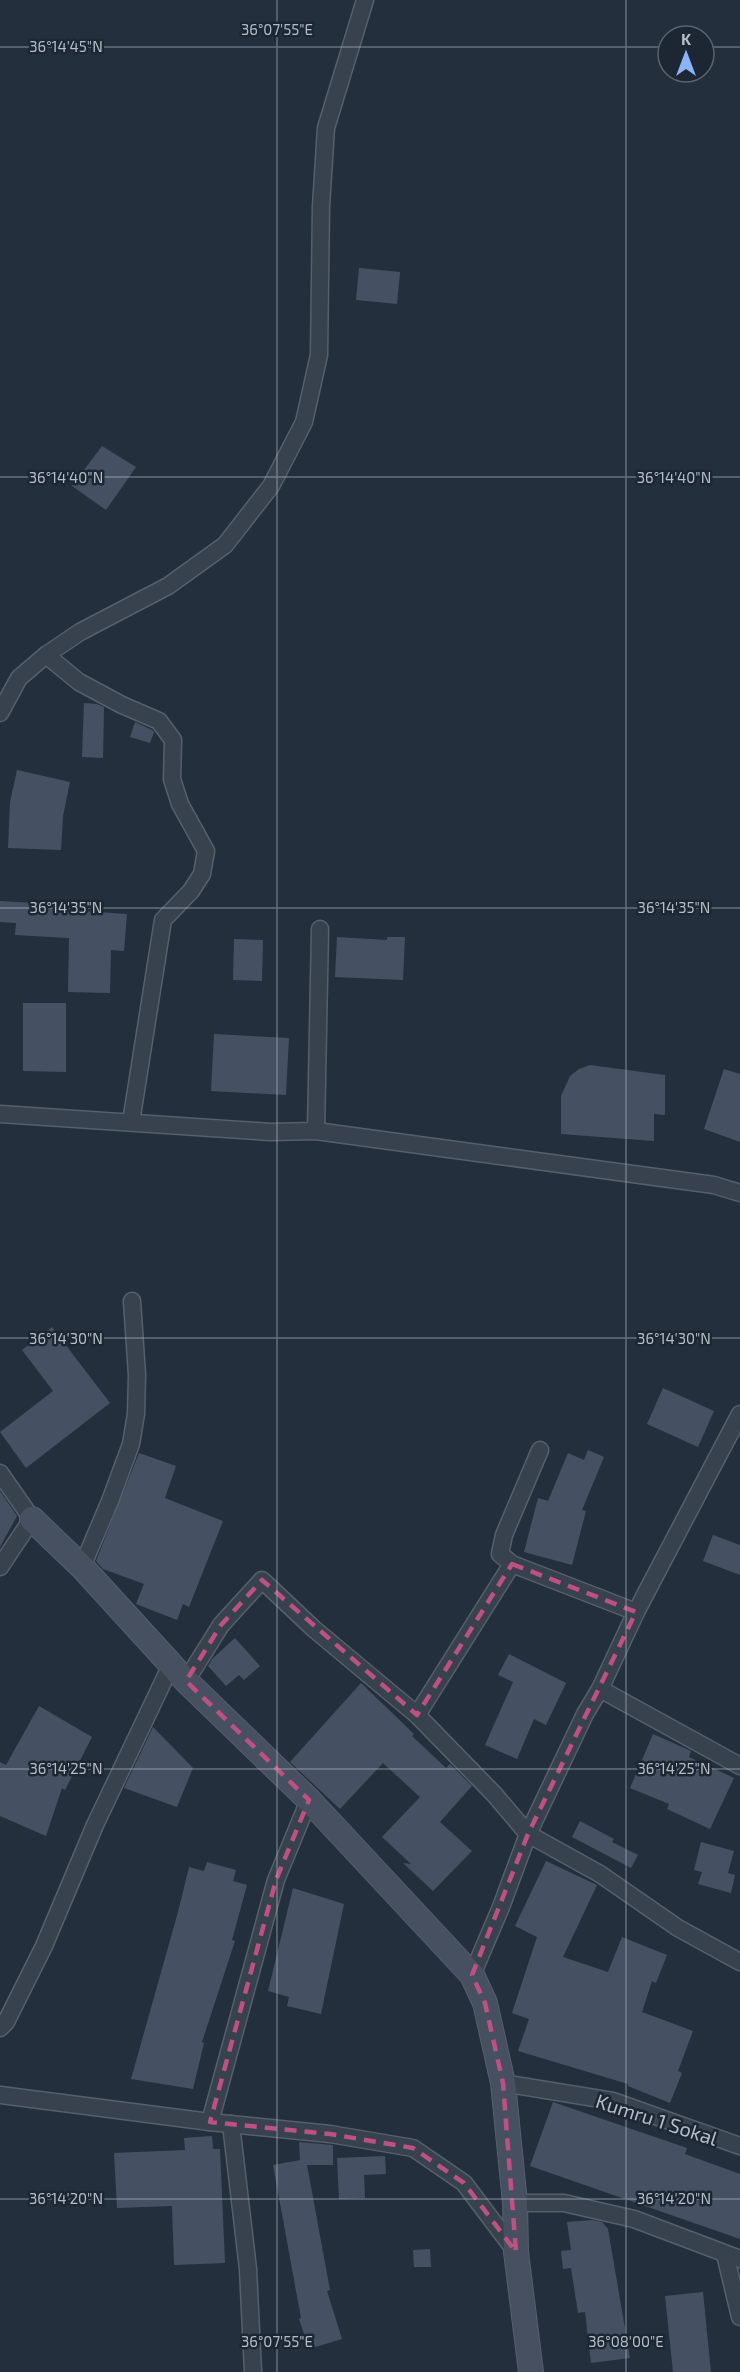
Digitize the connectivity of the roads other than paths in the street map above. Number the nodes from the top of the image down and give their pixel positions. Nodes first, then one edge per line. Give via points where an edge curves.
1 (365, 0) edge
2 (46, 655) junction
3 (0, 713) edge
4 (320, 929) dead end
5 (0, 1114) edge
6 (131, 1122) junction
7 (315, 1131) junction
8 (740, 1194) edge
9 (132, 1301) dead end
10 (740, 1414) edge
11 (540, 1450) dead end
12 (0, 1473) edge
13 (32, 1519) junction
14 (512, 1564) junction
15 (82, 1567) junction
16 (0, 1568) edge
17 (636, 1612) junction
18 (179, 1673) junction
19 (600, 1689) junction
20 (417, 1715) junction
21 (740, 1766) edge
22 (309, 1800) junction
23 (528, 1834) junction
24 (740, 1962) edge
25 (472, 1975) junction
26 (0, 2028) edge
27 (503, 2084) junction
28 (0, 2095) edge
29 (210, 2122) junction
30 (231, 2124) junction
31 (740, 2146) edge
32 (514, 2203) junction
33 (516, 2252) junction
34 (733, 2257) edge
35 (740, 2317) edge
36 (253, 2372) edge
37 (531, 2372) edge

1 - 2 street via 326,128 319,355 304,422 271,486 225,545 168,586 80,632
2 - 3 street via 19,678
2 - 6 street via 79,681 159,721 173,740 172,779 180,804 206,851 202,874 163,920
4 - 7 street
5 - 6 street
6 - 7 street via 271,1132
7 - 8 street via 714,1185
9 - 15 street via 137,1375 131,1444
10 - 17 street
11 - 14 street via 504,1535 500,1554
12 - 13 street
13 - 15 street
13 - 16 street
14 - 17 street
14 - 20 street
15 - 18 street
17 - 19 street
18 - 20 street via 262,1580
18 - 22 street
18 - 26 street via 95,1825 44,1946
19 - 21 street
19 - 23 street
20 - 23 street
22 - 25 street
22 - 29 street via 276,1880
23 - 24 street
23 - 25 street
25 - 27 street via 487,2012
27 - 31 street, Kumru 1 Sokal via 614,2101
27 - 32 street
28 - 29 street
29 - 30 street
30 - 33 street via 330,2134 413,2148 464,2183
30 - 36 street via 248,2269
32 - 33 street
32 - 34 street via 564,2203 634,2220
33 - 37 street
34 - 35 street

